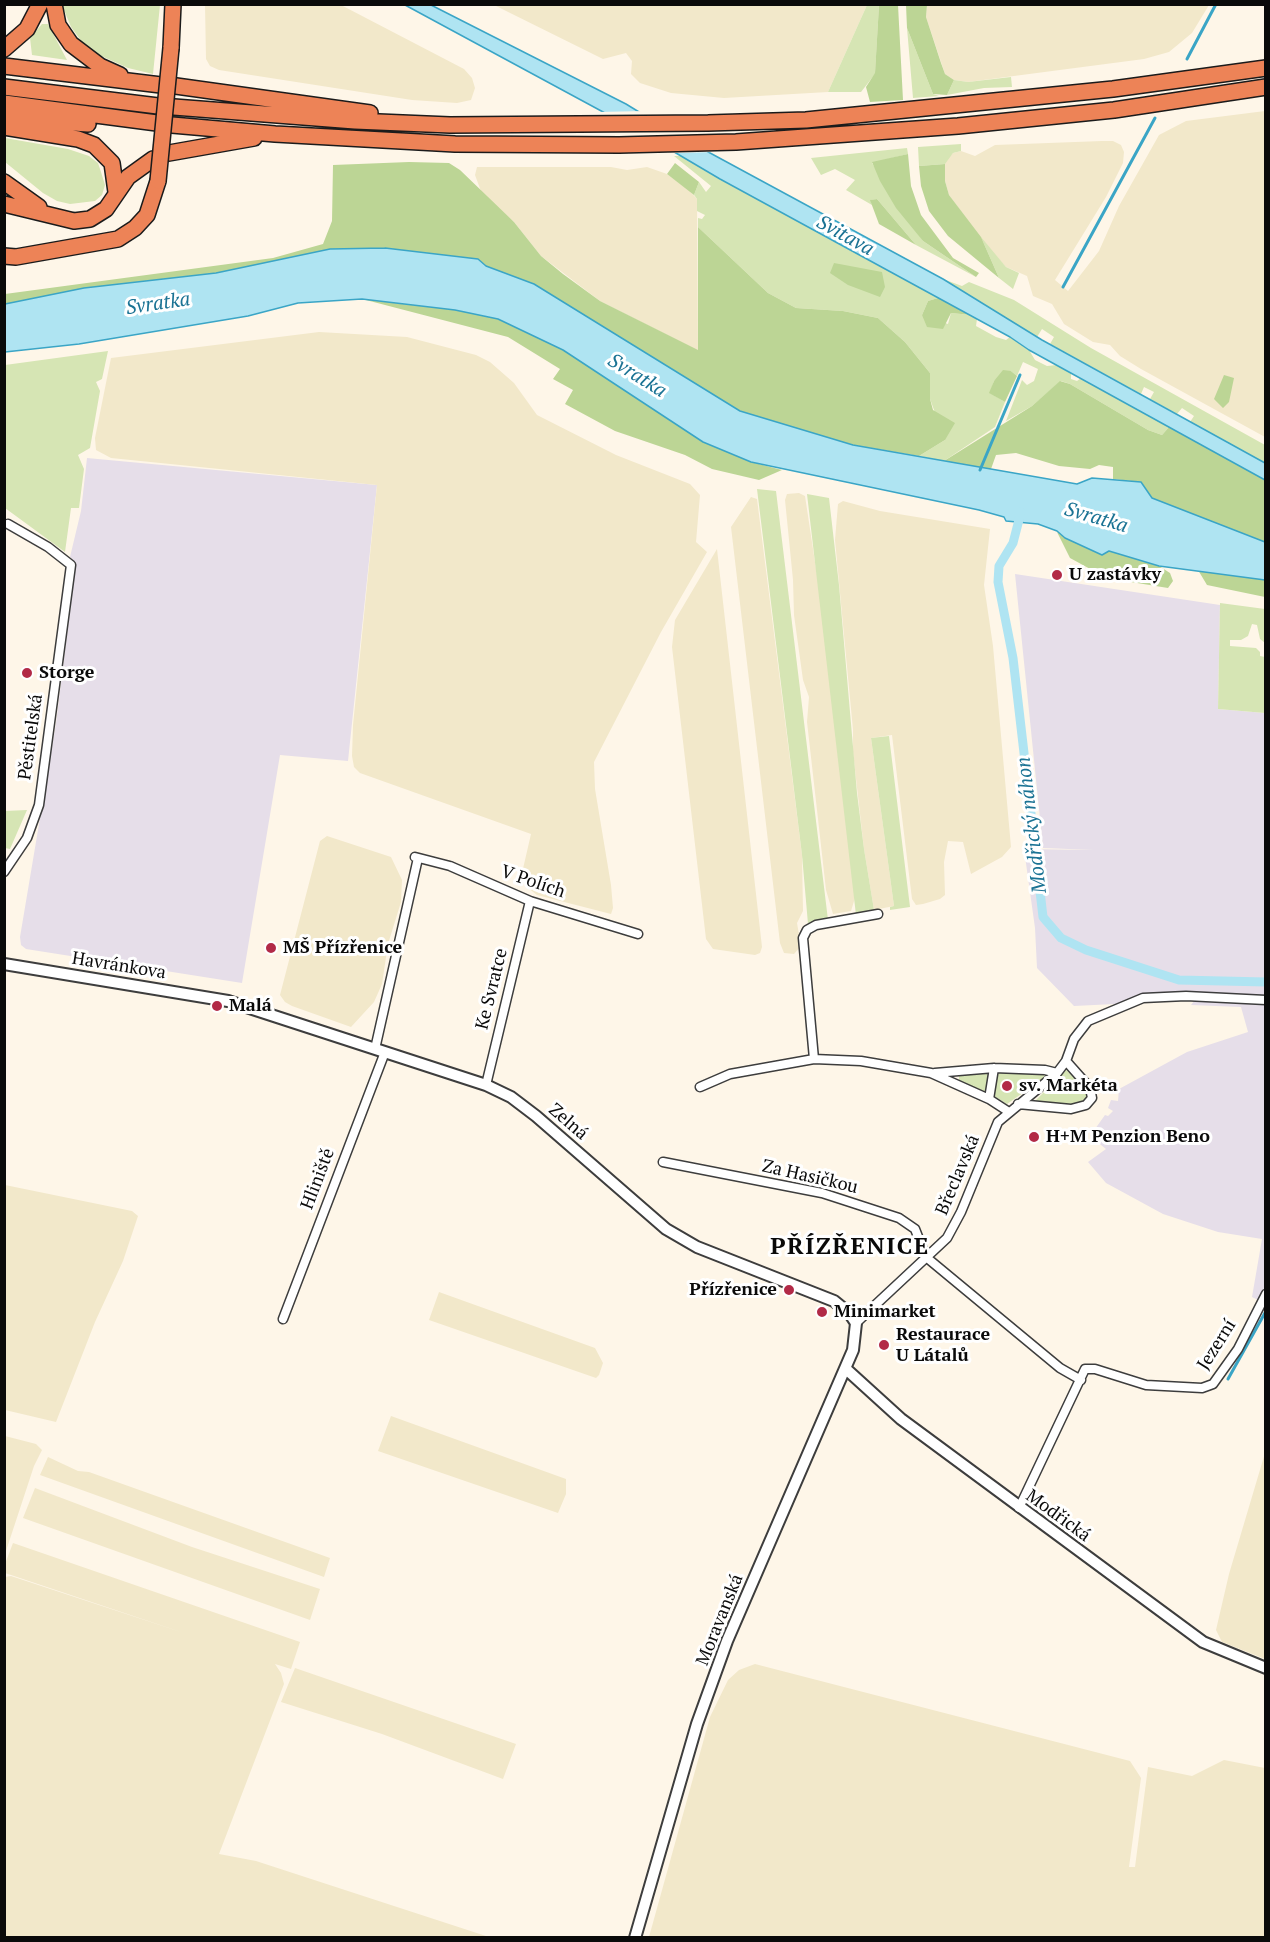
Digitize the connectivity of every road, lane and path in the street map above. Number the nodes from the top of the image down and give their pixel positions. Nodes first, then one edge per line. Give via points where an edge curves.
1 (40, 4) edge
2 (54, 4) edge
3 (173, 4) edge
4 (4, 49) edge
5 (4, 66) edge
6 (1266, 68) edge
7 (163, 85) junction
8 (4, 87) edge
9 (1266, 87) edge
10 (4, 104) edge
11 (4, 118) edge
12 (450, 124) junction
13 (162, 126) junction
14 (4, 127) edge
15 (275, 134) junction
16 (169, 153) dead end
17 (153, 159) dead end
18 (4, 182) edge
19 (116, 192) junction
20 (4, 204) edge
21 (47, 213) junction
22 (4, 256) edge
23 (8, 524) dead end
24 (4, 872) edge
25 (531, 901) junction
26 (878, 914) dead end
27 (638, 934) dead end
28 (4, 964) edge
29 (1266, 1000) edge
30 (228, 1001) joint
31 (380, 1051) junction
32 (814, 1059) junction
33 (1066, 1061) junction
34 (994, 1068) junction
35 (931, 1073) junction
36 (1057, 1073) junction
37 (486, 1085) junction
38 (700, 1087) dead end
39 (989, 1099) junction
40 (1018, 1104) junction
41 (1009, 1112) junction
42 (663, 1162) dead end
43 (926, 1257) junction
44 (1266, 1294) edge
45 (283, 1319) dead end
46 (856, 1323) junction
47 (846, 1369) junction
48 (1081, 1380) junction
49 (1019, 1508) junction
50 (1266, 1668) edge
51 (634, 1938) edge

1 - 4 highway via 27,29
2 - 7 highway via 58,25 79,51 108,70
3 - 22 highway, bridge via 158,181 147,215 118,239
5 - 7 highway
6 - 12 highway via 806,120
7 - 12 highway
8 - 12 highway via 166,107
9 - 15 highway via 1114,110 736,142 455,144
10 - 13 highway
11 - 13 highway
13 - 15 highway
14 - 19 highway via 93,145 112,163
15 - 16 highway
17 - 19 highway via 135,171
18 - 21 highway
19 - 21 highway via 105,209 90,219 74,221
20 - 21 highway
23 - 24 street, Pěstitelská via 71,565 39,805 27,838
25 - 27 street, V Polích
25 - 31 street, V Polích via 450,866 416,857
25 - 37 street, Ke Svratce
26 - 32 street via 816,925 803,938
28 - 30 street, Havránkova
29 - 33 street, Břeclavská via 1143,998 1089,1021 1074,1039
30 - 31 street, Zelná
31 - 37 street, Zelná
31 - 45 street, Hliniště
32 - 35 street via 889,1064
32 - 38 street via 730,1074
33 - 36 street, Břeclavská
33 - 40 street via 1090,1088 1092,1098 1086,1105 1071,1109
34 - 35 street
34 - 36 street
34 - 39 street
35 - 39 street
36 - 40 street, Břeclavská
37 - 46 street, Zelná via 536,1116 666,1229 697,1247 834,1301
39 - 41 street
40 - 41 street, Břeclavská
41 - 43 street, Břeclavská via 998,1122 950,1234
42 - 43 street, Za Hasičkou via 822,1193 899,1218 915,1229
43 - 46 street, Břeclavská
43 - 48 street via 1060,1368
44 - 48 street, Jezerní via 1238,1349 1213,1384 1202,1388 1146,1385 1095,1369 1085,1369
46 - 47 street, Moravanská
47 - 49 street, Modřická via 901,1419
47 - 51 street, Moravanská via 727,1641 697,1724
48 - 49 street
49 - 50 street, Modřická via 1203,1642

